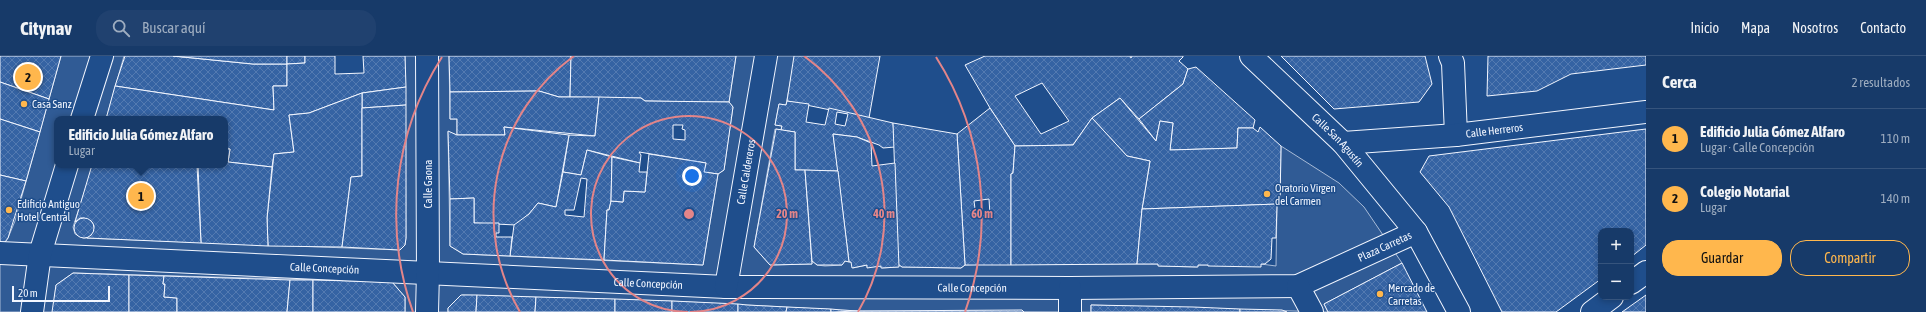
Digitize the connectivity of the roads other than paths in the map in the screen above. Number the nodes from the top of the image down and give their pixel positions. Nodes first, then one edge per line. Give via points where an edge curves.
1 (102, 56) edge
2 (427, 56) edge
3 (766, 56) edge
4 (1251, 56) edge
5 (1450, 56) edge
6 (1646, 112) edge
7 (83, 116) edge
8 (1456, 135) junction
9 (1343, 143) junction
10 (66, 168) edge
11 (1416, 232) junction
12 (0, 253) edge
13 (40, 254) junction
14 (428, 272) junction
15 (1646, 272) edge
16 (1634, 281) edge
17 (1298, 286) junction
18 (726, 287) junction
19 (1070, 288) junction
20 (1608, 300) edge
21 (32, 312) edge
22 (426, 312) edge
23 (1070, 312) edge
24 (1312, 312) edge
25 (1459, 312) edge
26 (1592, 312) edge

1 - 7 street
2 - 14 street, Calle Gaona
3 - 18 street, Calle Caldereros
4 - 9 street, Calle San Agustín
5 - 8 street via 1453,63
6 - 8 street, Calle Herreros
8 - 9 street, Calle Herreros
9 - 11 street, Calle San Agustín
10 - 13 street
11 - 17 street, Plaza Carretas
11 - 25 street, Plaza Carretas
12 - 13 street, Calle Concepción
13 - 14 street, Calle Concepción
13 - 21 street
14 - 18 street, Calle Concepción
14 - 22 street, Calle Gaona
15 - 16 street
17 - 19 street, Calle Concepción
17 - 24 street
18 - 19 street, Calle Concepción
19 - 23 street
20 - 26 street

